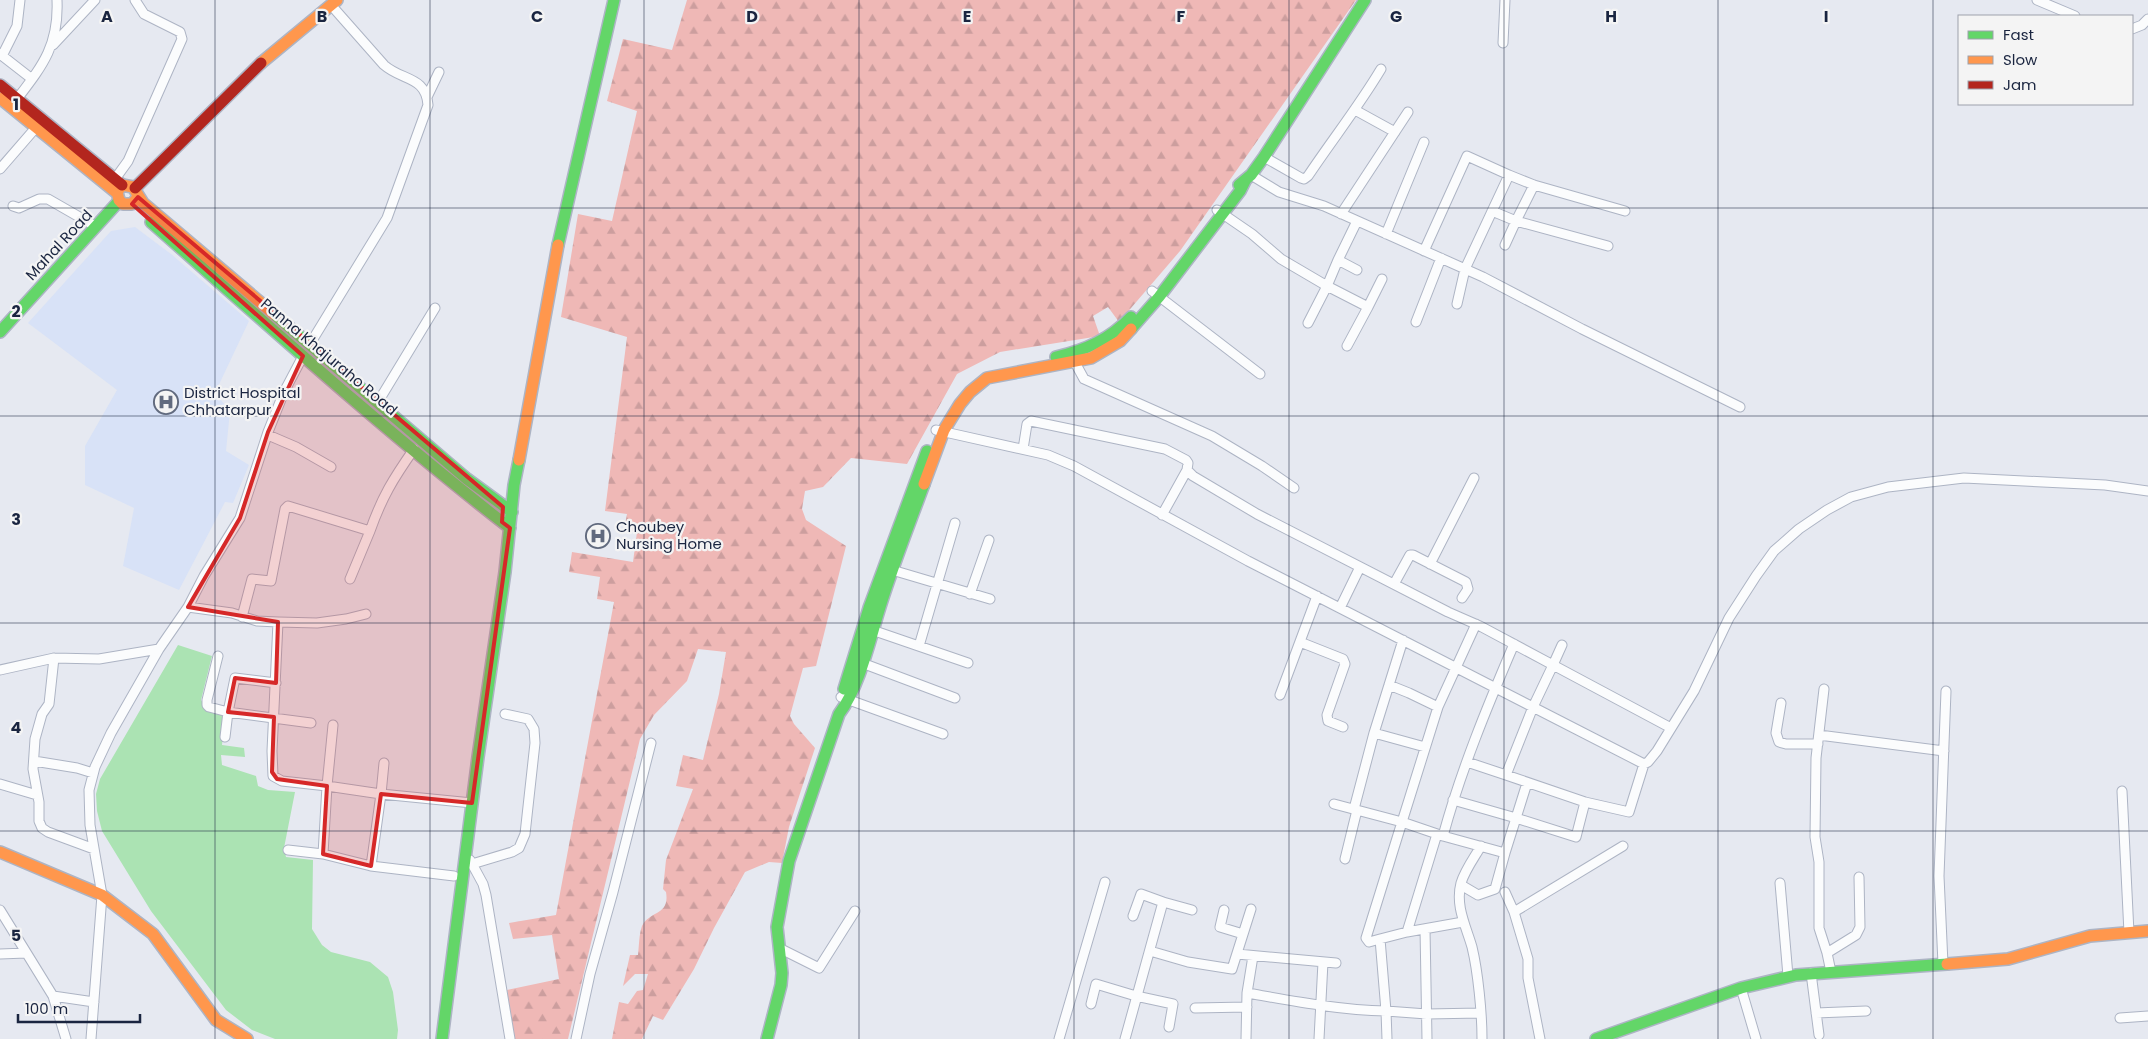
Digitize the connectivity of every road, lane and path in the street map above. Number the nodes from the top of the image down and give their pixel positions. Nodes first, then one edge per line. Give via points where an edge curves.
1 (20, 0) edge
2 (57, 0) edge
3 (95, 0) edge
4 (134, 0) edge
5 (614, 0) edge
6 (1365, 0) edge
7 (1505, 0) edge
8 (2037, 0) edge
9 (334, 3) edge
10 (2073, 15) edge
11 (2148, 19) edge
12 (2133, 29) edge
13 (1503, 43) dead end
14 (53, 45) junction
15 (1, 55) edge
16 (1381, 69) dead end
17 (439, 72) dead end
18 (32, 79) junction
19 (0, 85) edge
20 (428, 97) junction
21 (0, 98) edge
22 (17, 99) junction
23 (1355, 110) junction
24 (1408, 112) dead end
25 (39, 123) junction
26 (1395, 132) junction
27 (1424, 142) dead end
28 (1264, 157) junction
29 (0, 169) edge
30 (1509, 175) junction
31 (1248, 178) junction
32 (1534, 185) junction
33 (118, 190) junction
34 (135, 196) junction
35 (13, 206) dead end
36 (1492, 211) junction
37 (1625, 211) dead end
38 (1220, 212) junction
39 (1341, 214) junction
40 (1357, 221) junction
41 (1516, 221) junction
42 (95, 226) junction
43 (1386, 234) junction
44 (1505, 245) dead end
45 (1608, 246) dead end
46 (1424, 251) junction
47 (1441, 258) junction
48 (1338, 260) junction
49 (1465, 269) junction
50 (1357, 270) dead end
51 (1382, 279) dead end
52 (1327, 286) junction
53 (1156, 294) junction
54 (1456, 304) dead end
55 (1368, 307) junction
56 (435, 308) dead end
57 (1416, 322) dead end
58 (1308, 323) dead end
59 (0, 330) edge
60 (310, 344) junction
61 (1347, 346) dead end
62 (303, 356) junction
63 (1073, 358) junction
64 (1260, 374) dead end
65 (378, 402) junction
66 (1740, 407) dead end
67 (940, 430) junction
68 (268, 435) junction
69 (414, 449) junction
70 (1023, 449) junction
71 (331, 467) dead end
72 (1187, 470) junction
73 (1474, 478) dead end
74 (1294, 488) dead end
75 (2148, 491) edge
76 (508, 509) junction
77 (1162, 515) junction
78 (955, 523) dead end
79 (506, 525) junction
80 (370, 531) junction
81 (989, 540) dead end
82 (1430, 564) junction
83 (1360, 567) junction
84 (892, 570) junction
85 (350, 579) dead end
86 (936, 584) junction
87 (1394, 584) junction
88 (970, 594) junction
89 (1317, 596) junction
90 (1462, 598) dead end
91 (990, 599) dead end
92 (188, 607) junction
93 (1340, 608) junction
94 (366, 614) dead end
95 (242, 617) junction
96 (278, 622) junction
97 (1476, 624) junction
98 (872, 630) junction
99 (1403, 640) junction
100 (1300, 642) junction
101 (1514, 644) junction
102 (1562, 645) dead end
103 (919, 646) junction
104 (159, 649) junction
105 (218, 656) dead end
106 (54, 658) junction
107 (862, 663) junction
108 (968, 663) dead end
109 (1553, 665) junction
110 (1457, 668) junction
111 (0, 670) edge
112 (276, 683) junction
113 (1389, 685) junction
114 (1496, 688) junction
115 (1824, 690) dead end
116 (1946, 691) dead end
117 (1280, 695) dead end
118 (844, 698) junction
119 (955, 698) dead end
120 (1781, 703) dead end
121 (1438, 707) junction
122 (1533, 707) junction
123 (228, 712) junction
124 (505, 714) dead end
125 (274, 717) junction
126 (311, 723) dead end
127 (333, 725) dead end
128 (1343, 727) dead end
129 (1671, 728) junction
130 (1374, 733) junction
131 (943, 734) dead end
132 (225, 738) dead end
133 (1819, 739) junction
134 (651, 743) dead end
135 (1425, 747) junction
136 (1944, 751) junction
137 (34, 761) junction
138 (1467, 762) junction
139 (384, 763) dead end
140 (1644, 764) junction
141 (93, 773) junction
142 (1506, 775) junction
143 (1526, 783) junction
144 (0, 784) edge
145 (327, 786) junction
146 (2122, 791) dead end
147 (381, 794) junction
148 (37, 795) junction
149 (1453, 800) junction
150 (468, 802) junction
151 (1585, 802) junction
152 (1334, 804) dead end
153 (1356, 810) junction
154 (1516, 818) junction
155 (1402, 822) junction
156 (1440, 835) junction
157 (1482, 846) junction
158 (1623, 846) dead end
159 (94, 849) junction
160 (288, 850) dead end
161 (0, 852) edge
162 (465, 852) junction
163 (1505, 853) junction
164 (323, 854) junction
165 (1345, 860) dead end
166 (472, 864) junction
167 (371, 866) junction
168 (454, 876) junction
169 (1859, 876) dead end
170 (1105, 882) dead end
171 (1780, 883) dead end
172 (1461, 885) junction
173 (1505, 892) dead end
174 (102, 895) junction
175 (1163, 902) junction
176 (1251, 909) dead end
177 (0, 910) edge
178 (1192, 910) dead end
179 (1224, 910) dead end
180 (855, 911) dead end
181 (1514, 912) junction
182 (1133, 916) dead end
183 (1463, 922) junction
184 (1425, 929) junction
185 (2148, 931) edge
186 (1408, 932) junction
187 (2129, 932) junction
188 (1243, 934) junction
189 (1380, 939) junction
190 (779, 948) junction
191 (1150, 951) junction
192 (26, 953) junction
193 (1827, 953) junction
194 (0, 954) edge
195 (1237, 954) junction
196 (1253, 956) junction
197 (1323, 962) junction
198 (1336, 963) dead end
199 (1944, 964) junction
200 (1831, 972) junction
201 (1811, 973) junction
202 (1788, 976) junction
203 (1741, 988) junction
204 (1247, 993) junction
205 (53, 996) junction
206 (1136, 996) junction
207 (94, 1002) junction
208 (1091, 1004) dead end
209 (1320, 1006) junction
210 (1246, 1007) junction
211 (1195, 1008) dead end
212 (1386, 1011) junction
213 (1866, 1011) dead end
214 (1480, 1013) junction
215 (1816, 1013) junction
216 (1427, 1014) junction
217 (2148, 1016) edge
218 (2120, 1018) dead end
219 (1169, 1027) dead end
220 (1819, 1034) dead end
221 (66, 1039) edge
222 (92, 1039) edge
223 (247, 1039) edge
224 (434, 1039) edge
225 (442, 1039) edge
226 (510, 1039) edge
227 (576, 1039) edge
228 (767, 1039) edge
229 (1059, 1039) edge
230 (1125, 1039) edge
231 (1246, 1039) edge
232 (1319, 1039) edge
233 (1387, 1039) edge
234 (1427, 1039) edge
235 (1482, 1039) edge
236 (1540, 1039) edge
237 (1596, 1039) edge
238 (1756, 1039) edge

1 - 15 street via 17,26
2 - 14 street via 58,21
3 - 14 street
4 - 33 street via 144,14 180,32 182,39
5 - 76 main road via 563,216
6 - 28 main road
7 - 13 street
8 - 10 street
9 - 20 street via 384,66 415,81
9 - 34 main road via 254,70
11 - 12 street
14 - 18 street
15 - 18 street
16 - 23 street
17 - 20 street
18 - 22 street
19 - 22 main road, Panna Khajuraho Road
20 - 60 street via 428,105 387,218
21 - 25 main road, Panna Khajuraho Road
22 - 25 main road, Panna Khajuraho Road
23 - 26 street
23 - 28 street via 1304,179
24 - 26 street
25 - 29 street
25 - 33 main road, Panna Khajuraho Road
26 - 39 street
27 - 43 street
28 - 31 main road
30 - 32 street
30 - 36 street
30 - 46 street via 1467,156
31 - 38 main road via 1234,189
31 - 39 street
32 - 37 street
32 - 41 street
33 - 34 main road, Panna Khajuraho Road via 132,185
33 - 34 main road via 128,205
33 - 42 main road, Mahal Road
34 - 60 main road, Panna Khajuraho Road
34 - 62 main road, Panna Khajuraho Road via 194,261
35 - 42 street via 19,208 38,199 48,199
36 - 41 street
36 - 49 street
38 - 52 street via 1282,259
38 - 53 main road
39 - 40 street
40 - 43 street
40 - 48 street
41 - 44 street
41 - 45 street
42 - 59 main road, Mahal Road
43 - 46 street
46 - 47 street
47 - 49 street
47 - 57 street
48 - 50 street
48 - 52 street
49 - 54 street
49 - 66 street
51 - 55 street
52 - 55 street
52 - 58 street
53 - 63 main road via 1126,324
53 - 64 street
55 - 61 street
56 - 65 street
60 - 65 main road, Panna Khajuraho Road
62 - 68 street via 284,392
62 - 69 main road, Panna Khajuraho Road
63 - 67 main road via 1006,367 980,375 949,406
63 - 74 street via 1084,379 1212,436
65 - 76 main road, Panna Khajuraho Road via 467,479
67 - 70 street
67 - 84 main road
67 - 118 main road via 913,486 869,608
68 - 71 street
68 - 92 street via 240,518
69 - 79 main road, Panna Khajuraho Road
69 - 80 street via 391,481
70 - 72 street via 1027,424 1031,420 1165,449 1186,460
70 - 77 street via 1074,466
72 - 77 street
72 - 83 street via 1257,514
73 - 82 street
75 - 129 street via 2105,485 1964,478 1888,487 1851,497 1800,528 1774,551 1729,618 1694,691
76 - 79 main road
77 - 89 street
78 - 86 street
79 - 150 main road
80 - 85 street
80 - 95 street via 288,506 271,581 252,579
81 - 88 street
82 - 87 street via 1410,555
82 - 90 street via 1466,582 1468,589
83 - 87 street
83 - 93 street
84 - 86 street
84 - 98 main road
86 - 88 street
86 - 103 street
87 - 97 street
88 - 91 street
89 - 93 street
89 - 100 street
92 - 95 street
92 - 104 street
93 - 99 street
94 - 96 street via 317,623
95 - 96 street
96 - 112 street
97 - 101 street
97 - 110 street
98 - 103 street
98 - 107 main road
99 - 110 street
99 - 113 street
100 - 117 street
100 - 128 street via 1343,660 1345,668 1327,715 1328,721
101 - 109 street
101 - 114 street
102 - 109 street
103 - 108 street
104 - 106 street via 100,659
104 - 141 street via 111,733
105 - 123 street via 206,703 213,709
106 - 111 street
106 - 137 street via 48,704 35,739
107 - 118 main road
107 - 119 street
109 - 122 street
109 - 129 street
110 - 114 street
110 - 121 street
112 - 123 street via 234,678
112 - 125 street
113 - 121 street
113 - 130 street
114 - 122 street
114 - 138 street
115 - 133 street
116 - 136 street
118 - 131 street
118 - 190 main road via 838,706 839,714 789,861 777,928
120 - 133 street via 1776,733 1779,742 1786,744
121 - 135 street
122 - 140 street
122 - 142 street
123 - 125 street
123 - 132 street
124 - 166 street via 528,719 534,730 524,834 519,848
125 - 126 street
125 - 145 street via 273,776 282,781
127 - 145 street
129 - 140 street via 1657,751
130 - 135 street
130 - 153 street
133 - 136 street
133 - 193 street via 1815,837 1819,862 1819,928
134 - 227 street
135 - 155 street
136 - 199 street via 1939,876
137 - 141 street
137 - 148 street
138 - 142 street
138 - 149 street
139 - 147 street
140 - 151 street via 1629,812
141 - 159 street via 89,790
142 - 143 street
143 - 151 street
143 - 154 street
144 - 148 street
145 - 147 street
145 - 164 street
146 - 187 street
147 - 150 street
147 - 167 street
148 - 159 street via 42,828
149 - 154 street
149 - 156 street
150 - 162 main road
150 - 168 main road
151 - 154 street via 1576,837
152 - 153 street
153 - 155 street
153 - 165 street
154 - 163 street
155 - 156 street
155 - 189 street via 1366,931 1367,941
156 - 157 street
156 - 186 street
157 - 163 street
157 - 172 street
158 - 181 street
159 - 174 street
160 - 164 street
161 - 174 main road
162 - 166 street
162 - 225 main road
163 - 172 street via 1495,889 1478,895
164 - 167 street
166 - 226 street via 486,895
167 - 168 street
168 - 224 main road
169 - 193 street via 1860,927 1856,935
170 - 229 street
171 - 202 street
172 - 183 street via 1459,900
173 - 181 street
174 - 207 street
174 - 223 main road via 153,934 216,1020
175 - 178 street
175 - 182 street via 1141,894
175 - 191 street
176 - 188 street
177 - 192 street
179 - 188 street via 1220,927
180 - 190 street via 818,968
181 - 236 street via 1528,959 1528,978
183 - 184 street
183 - 214 street via 1472,947
184 - 186 street
184 - 216 street
185 - 187 main road
186 - 189 street
187 - 199 main road via 2090,936 2008,959
188 - 195 street
189 - 212 street
190 - 228 main road via 781,985
191 - 195 street via 1188,962 1232,969
191 - 206 street
192 - 194 street
192 - 205 street
193 - 200 street
195 - 196 street
196 - 197 street
196 - 204 street
197 - 198 street
197 - 209 street
199 - 200 main road
200 - 201 main road
201 - 202 main road
201 - 215 street
202 - 203 main road
203 - 237 main road
203 - 238 street
204 - 209 street
204 - 210 street
205 - 207 street
205 - 221 street
206 - 208 street via 1096,984
206 - 219 street via 1173,1004
206 - 230 street
207 - 222 street
209 - 212 street
209 - 232 street
210 - 211 street
210 - 231 street
212 - 216 street
212 - 233 street
213 - 215 street
214 - 216 street
214 - 235 street
215 - 220 street
216 - 234 street
217 - 218 street

